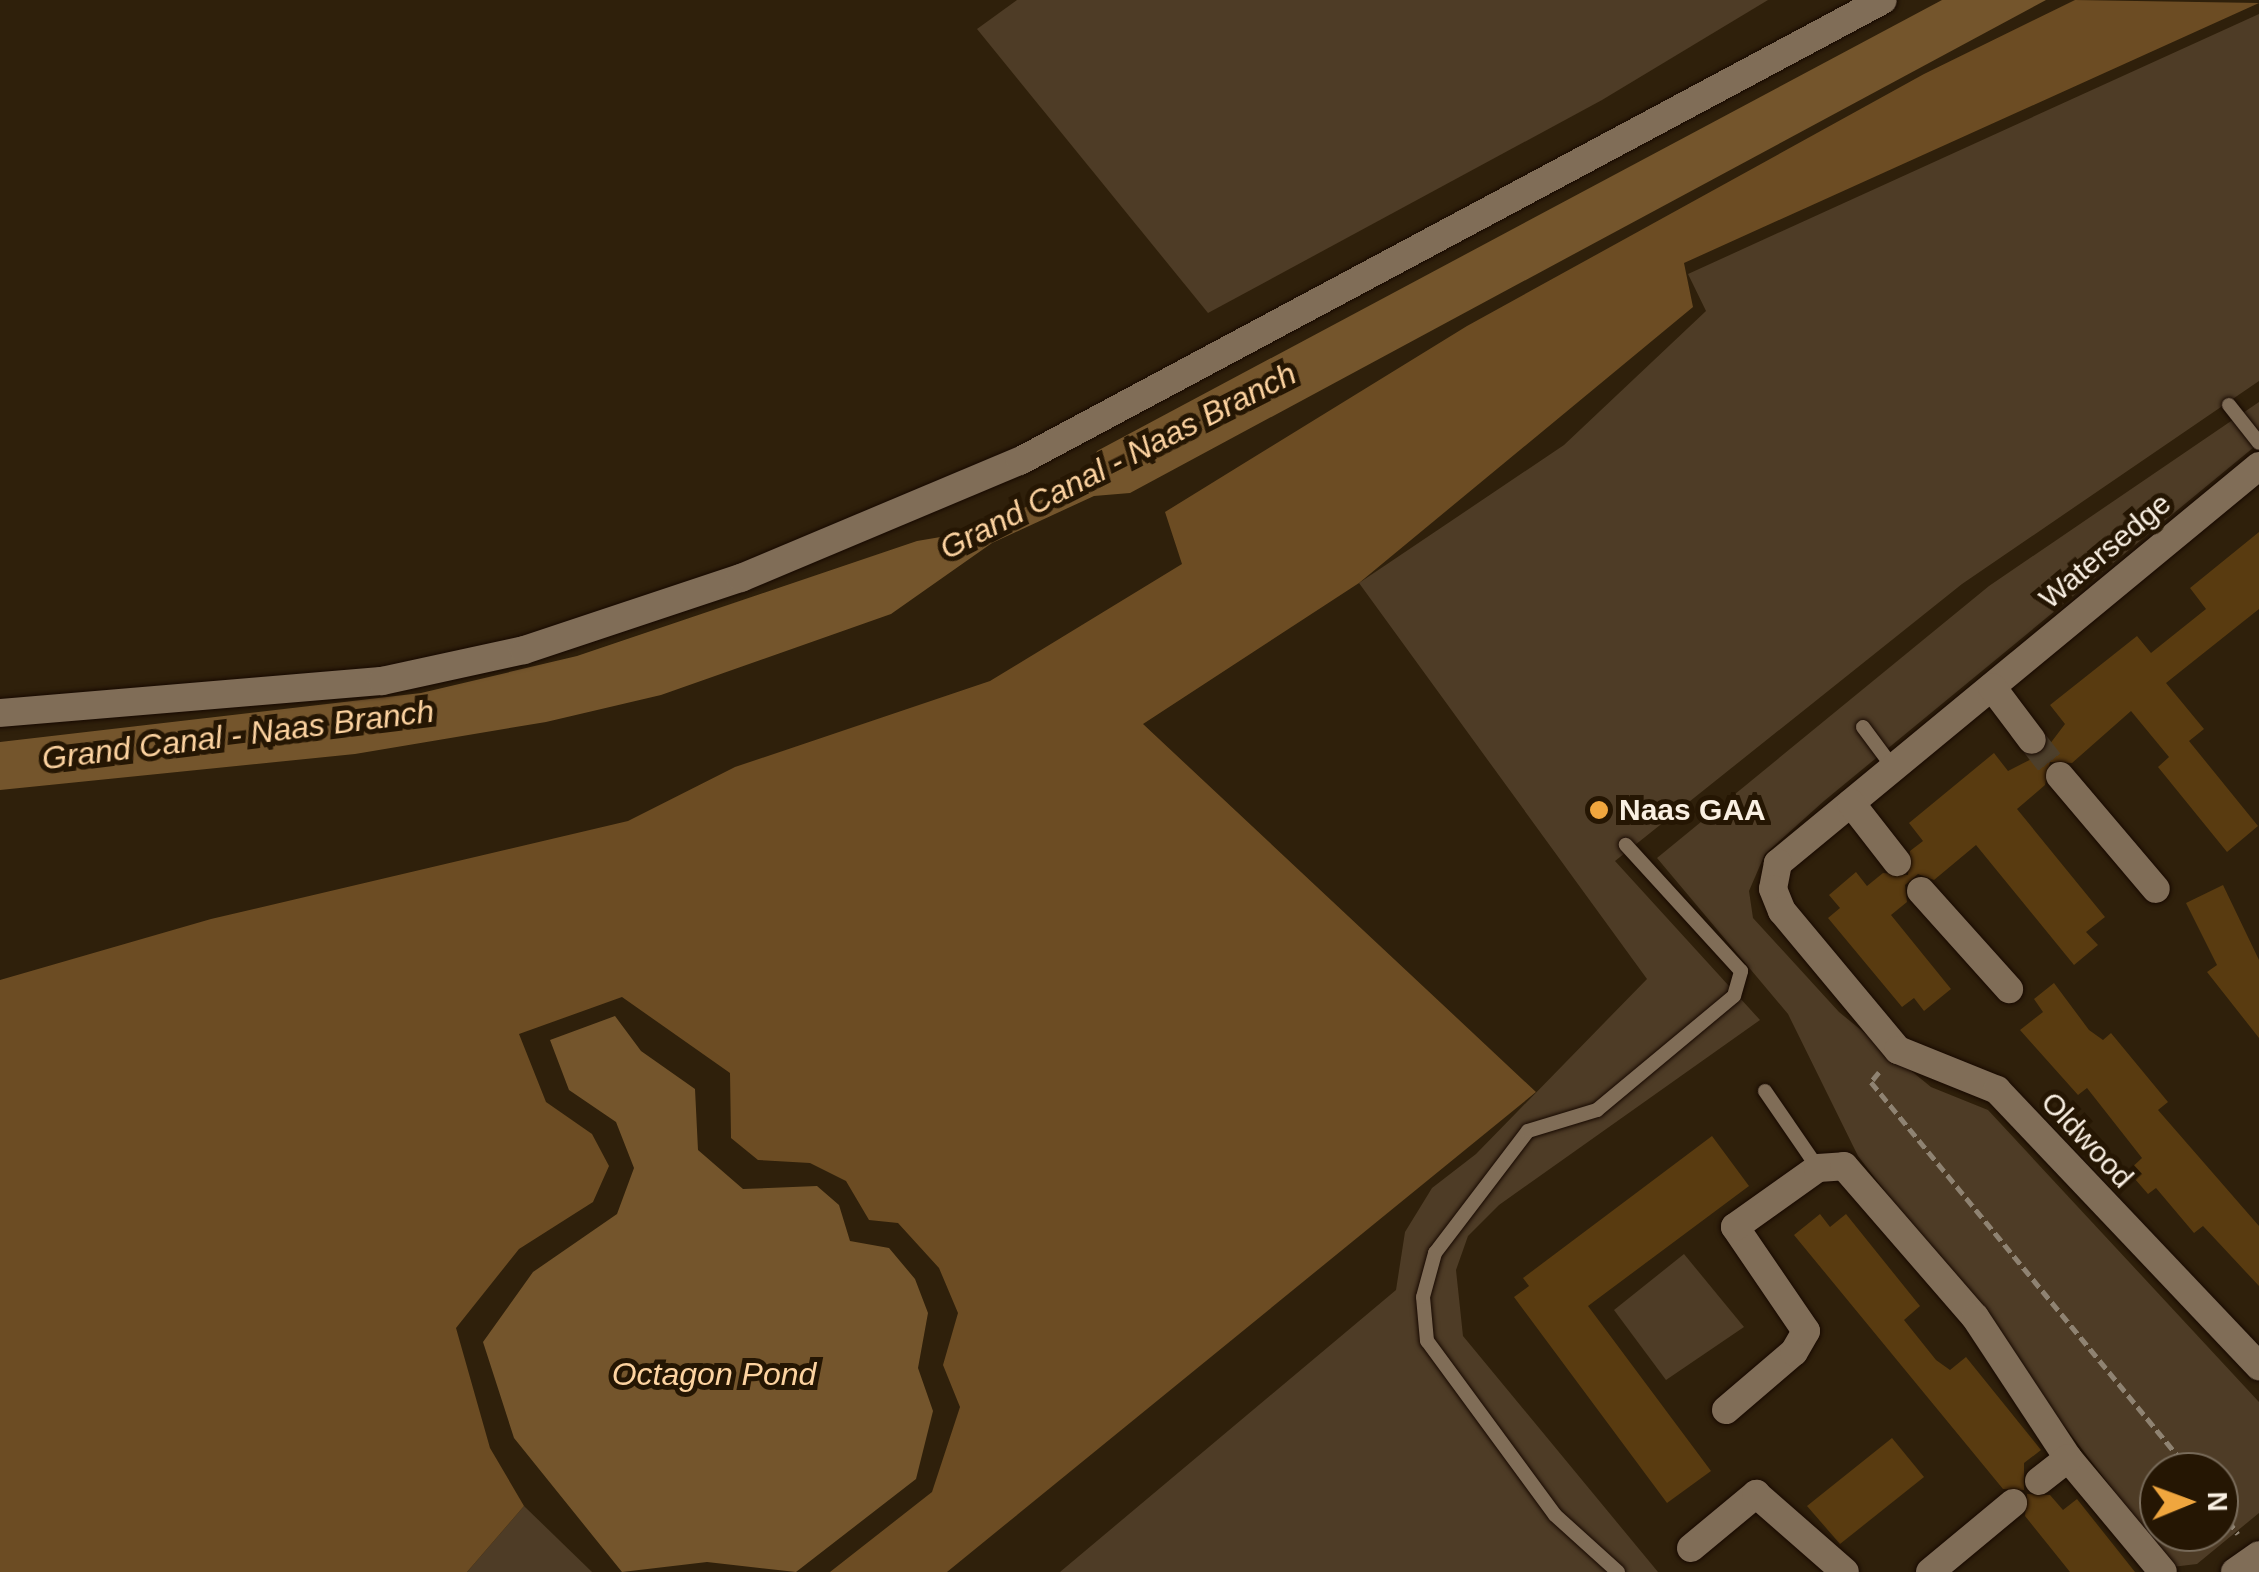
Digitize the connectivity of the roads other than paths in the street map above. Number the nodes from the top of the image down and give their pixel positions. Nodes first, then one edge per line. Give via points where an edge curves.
1 (1883, 0) edge
2 (2229, 406) dead end
3 (2259, 443) edge
4 (2259, 466) edge
5 (1992, 687) junction
6 (0, 713) edge
7 (1863, 727) dead end
8 (2032, 740) tunnel mouth
9 (1892, 766) junction
10 (2060, 776) tunnel mouth
11 (1850, 803) junction
12 (1626, 845) dead end
13 (1896, 862) dead end
14 (2156, 888) dead end
15 (1921, 891) dead end
16 (2008, 989) dead end
17 (1846, 990) joint
18 (1764, 1091) dead end
19 (1818, 1168) junction
20 (2259, 1366) edge
21 (1726, 1410) dead end
22 (2068, 1458) junction
23 (2039, 1481) dead end
24 (2014, 1502) dead end
25 (1691, 1548) dead end
26 (2259, 1555) edge
27 (1618, 1572) edge
28 (1845, 1572) edge
29 (1930, 1572) edge
30 (2163, 1572) edge
31 (2235, 1572) edge

1 - 6 street via 1020,461 742,578 524,650 382,681
2 - 3 lane
4 - 5 street, Watersedge
5 - 8 street
5 - 9 street, Watersedge
7 - 9 lane
9 - 11 street, Watersedge
10 - 14 street
11 - 13 street
11 - 17 street, Watersedge via 1778,863 1773,889
12 - 27 lane via 1741,971 1734,996 1596,1110 1528,1131 1435,1253 1423,1297 1427,1342 1554,1515
15 - 16 street
17 - 20 street, Oldwood via 1898,1050 1997,1090
18 - 19 lane
19 - 21 street via 1734,1228 1806,1332 1794,1352
19 - 22 street via 1844,1166 1964,1304
22 - 23 street
22 - 30 street
24 - 29 street
25 - 28 street via 1756,1494
26 - 31 street

